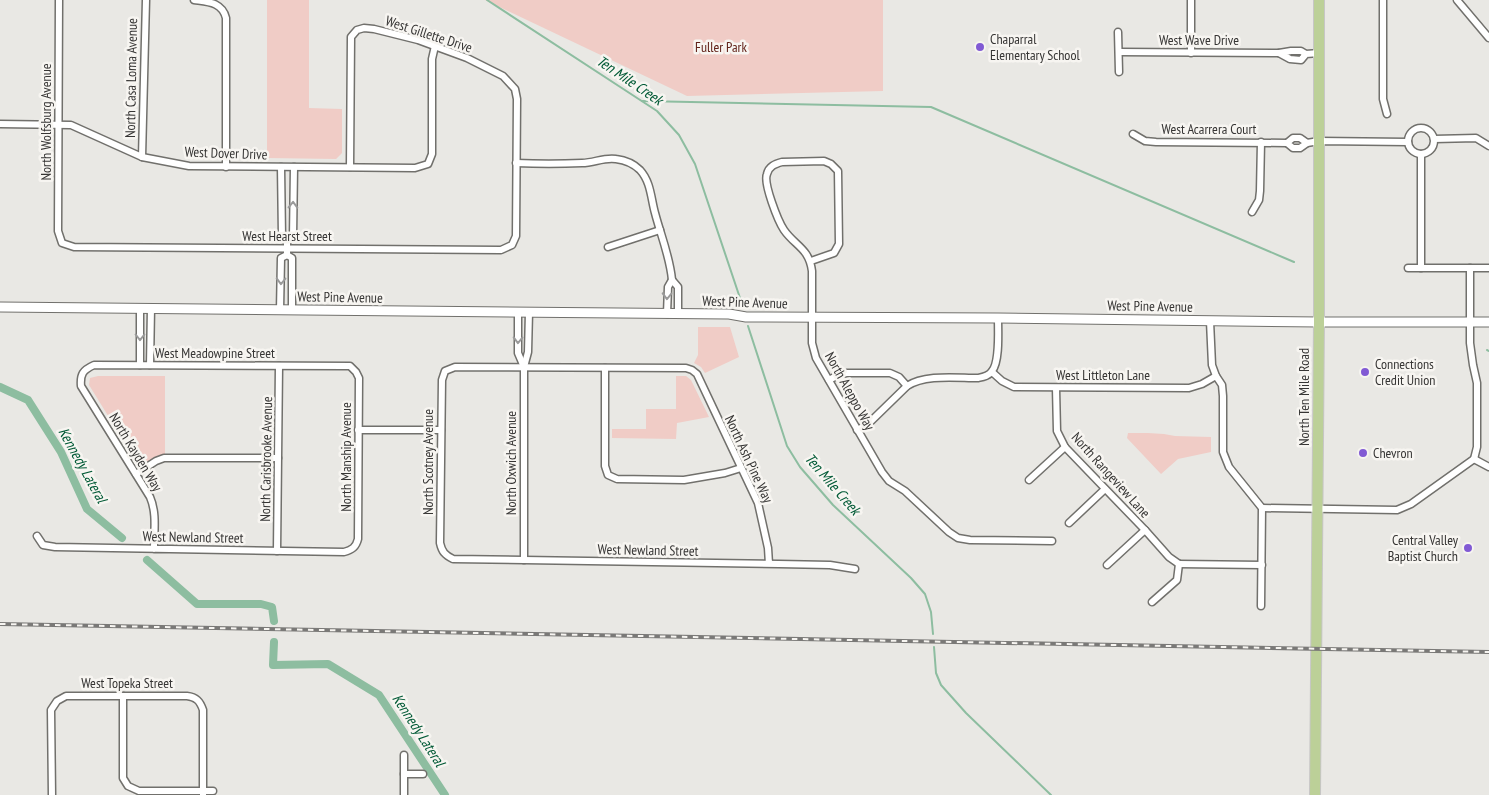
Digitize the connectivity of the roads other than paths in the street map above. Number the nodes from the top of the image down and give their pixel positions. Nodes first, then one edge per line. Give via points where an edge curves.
1 (59, 0) edge
2 (146, 0) edge
3 (194, 0) edge
4 (1191, 0) edge
5 (1319, 0) edge
6 (1383, 0) edge
7 (1457, 0) edge
8 (1118, 32) dead end
9 (1489, 38) edge
10 (435, 46) junction
11 (1119, 52) junction
12 (1190, 52) junction
13 (1319, 53) junction
14 (1119, 72) dead end
15 (1387, 114) dead end
16 (0, 124) edge
17 (58, 125) junction
18 (1133, 134) dead end
19 (1434, 139) junction
20 (1319, 140) junction
21 (1260, 142) junction
22 (1408, 142) junction
23 (1489, 146) edge
24 (1421, 154) junction
25 (142, 157) junction
26 (516, 164) junction
27 (226, 167) junction
28 (282, 167) junction
29 (294, 167) junction
30 (350, 167) junction
31 (1252, 212) dead end
32 (660, 230) junction
33 (287, 241) junction
34 (62, 243) joint
35 (608, 247) dead end
36 (287, 252) junction
37 (811, 261) junction
38 (1408, 268) dead end
39 (1421, 268) junction
40 (1470, 268) junction
41 (1489, 268) edge
42 (672, 280) junction
43 (0, 307) edge
44 (140, 308) junction
45 (151, 308) junction
46 (280, 310) junction
47 (292, 310) junction
48 (518, 312) junction
49 (529, 312) junction
50 (667, 314) junction
51 (678, 314) junction
52 (812, 318) junction
53 (998, 318) junction
54 (1210, 321) junction
55 (1319, 322) junction
56 (1470, 322) junction
57 (1489, 322) edge
58 (140, 365) junction
59 (150, 365) junction
60 (279, 366) junction
61 (350, 366) joint
62 (524, 367) junction
63 (605, 368) junction
64 (992, 372) junction
65 (83, 373) joint
66 (1216, 376) junction
67 (829, 380) junction
68 (907, 386) junction
69 (1056, 388) junction
70 (358, 430) junction
71 (441, 430) junction
72 (857, 430) junction
73 (1065, 447) junction
74 (278, 458) junction
75 (1474, 459) junction
76 (1489, 467) edge
77 (741, 468) junction
78 (136, 474) junction
79 (1029, 480) dead end
80 (1105, 489) junction
81 (1262, 508) junction
82 (1317, 510) junction
83 (1069, 524) dead end
84 (1144, 530) junction
85 (36, 536) dead end
86 (1052, 541) dead end
87 (154, 549) junction
88 (354, 549) joint
89 (277, 551) junction
90 (443, 553) joint
91 (524, 560) junction
92 (769, 564) junction
93 (1179, 564) junction
94 (1107, 565) dead end
95 (1262, 565) junction
96 (855, 569) dead end
97 (1152, 602) dead end
98 (1260, 606) dead end
99 (123, 696) junction
100 (404, 755) dead end
101 (404, 774) junction
102 (423, 774) dead end
103 (213, 791) dead end
104 (203, 793) edge
105 (52, 795) edge
106 (404, 795) edge
107 (1315, 795) edge

1 - 17 street, North Wolfsburg Avenue
2 - 25 street, North Casa Loma Avenue
3 - 27 street via 223,9 226,18
4 - 12 street
5 - 13 main road, North Ten Mile Road
6 - 15 street via 1383,99
7 - 9 street
8 - 11 street
10 - 26 street, West Gillette Drive via 503,76 515,89
10 - 30 street, West Dover Drive via 432,59 432,154 428,164 415,168
10 - 30 street, West Gillette Drive via 374,29 357,30 351,37
11 - 12 street, West Wave Drive
11 - 14 street
12 - 13 street, West Wave Drive
13 - 20 main road, North Ten Mile Road
16 - 17 street, West Dover Drive
17 - 25 street, West Dover Drive via 80,128
17 - 34 street, North Wolfsburg Avenue via 58,231
18 - 21 street, West Acarrera Court via 1156,142
19 - 22 street via 1430,131 1422,127 1413,130
19 - 23 street via 1476,138
19 - 24 street via 1429,151
20 - 21 street, West Acarrera Court via 1307,143 1293,138 1287,143
20 - 22 street, West Acarrera Court
20 - 55 main road, North Ten Mile Road
21 - 31 street via 1259,200
22 - 24 street via 1410,149
24 - 39 street
25 - 27 street, West Dover Drive via 189,166
26 - 32 street via 584,163 605,159 626,161 640,170 645,178
26 - 36 street, West Hearst Street via 516,236 512,246 501,250
27 - 28 street, West Dover Drive
28 - 29 street, West Dover Drive
28 - 33 street via 282,237
29 - 30 street, West Dover Drive
33 -> 29 street via 293,237
32 - 35 street
32 - 42 street
33 - 36 street
34 - 36 street, West Hearst Street via 74,247
36 -> 46 street via 282,258
36 - 47 street via 292,258
37 - 37 street via 780,224 767,183 768,170 782,162 824,162 835,167 839,177 839,244 834,253
37 - 52 street, North Aleppo Way
38 - 39 street
39 - 40 street
40 - 41 street
40 - 56 street
42 -> 50 street via 668,287
42 - 51 street via 678,286
43 - 44 street, West Pine Avenue
44 - 45 street, West Pine Avenue
44 -> 58 street
45 - 46 street, West Pine Avenue
45 - 59 street
46 - 47 street, West Pine Avenue
47 - 48 street, West Pine Avenue
48 - 49 street, West Pine Avenue
48 -> 62 street, North Oxwich Avenue via 518,353
49 - 50 street, West Pine Avenue
49 - 62 street, North Oxwich Avenue via 528,352
50 - 51 street, West Pine Avenue
51 - 52 street, West Pine Avenue
52 - 53 street, West Pine Avenue
52 - 67 street, North Aleppo Way via 813,350
53 - 54 street, West Pine Avenue
53 - 64 street via 997,362
54 - 55 street, West Pine Avenue
54 - 66 street via 1211,356
55 - 56 street, West Pine Avenue
55 - 82 main road, North Ten Mile Road
56 - 57 street, West Pine Avenue
56 - 75 street via 1472,365 1477,383 1477,447
58 - 59 street, West Meadowpine Street
58 - 65 street, West Meadowpine Street via 94,365
59 - 60 street, West Meadowpine Street
60 - 61 street, West Meadowpine Street
60 - 74 street, North Carisbrooke Avenue
61 - 70 street, North Manship Avenue via 359,378
62 - 63 street
62 - 71 street, North Scotney Avenue via 455,367 445,371
62 - 91 street, North Oxwich Avenue
63 - 77 street, North Ash Pine Way via 692,370 697,374
63 - 77 street via 605,466 608,475 617,479 684,480
64 - 68 street via 978,378 926,378
64 - 69 street, West Littleton Lane via 1014,387
65 - 78 street, North Kayden Way via 81,386
66 - 69 street, West Littleton Lane via 1189,388
66 - 81 street via 1222,385 1225,460
67 - 68 street via 847,372 890,373
67 - 72 street, North Aleppo Way
68 - 72 street via 867,425
69 - 73 street, North Rangeview Lane via 1057,431
70 - 71 street
70 - 88 street, North Manship Avenue via 358,539
71 - 90 street, North Scotney Avenue via 440,543
72 - 86 street, North Aleppo Way via 889,481 958,538
73 - 79 street
73 - 80 street, North Rangeview Lane
74 - 78 street via 173,458 156,462
74 - 89 street, North Carisbrooke Avenue
75 - 76 street
75 - 82 street via 1404,508
77 - 92 street, North Ash Pine Way via 758,504
78 - 87 street, North Kayden Way via 153,504
80 - 83 street
80 - 84 street, North Rangeview Lane
81 - 82 street
81 - 95 street
82 - 107 main road, North Ten Mile Road
84 - 93 street, North Rangeview Lane via 1169,558
84 - 94 street
85 - 87 street, West Newland Street via 43,545 55,547
87 - 89 street, West Newland Street
88 - 89 street, West Newland Street via 344,552
90 - 91 street, West Newland Street via 453,559
91 - 92 street, West Newland Street
92 - 96 street, West Newland Street via 830,565
93 - 95 street
93 - 97 street via 1176,580
95 - 98 street
99 - 104 street via 123,778 128,786 138,791
99 - 104 street, West Topeka Street via 187,696 198,700 203,710
99 - 105 street, West Topeka Street via 66,696 56,701 51,710
100 - 101 street
101 - 102 street
101 - 106 street
103 - 104 street

